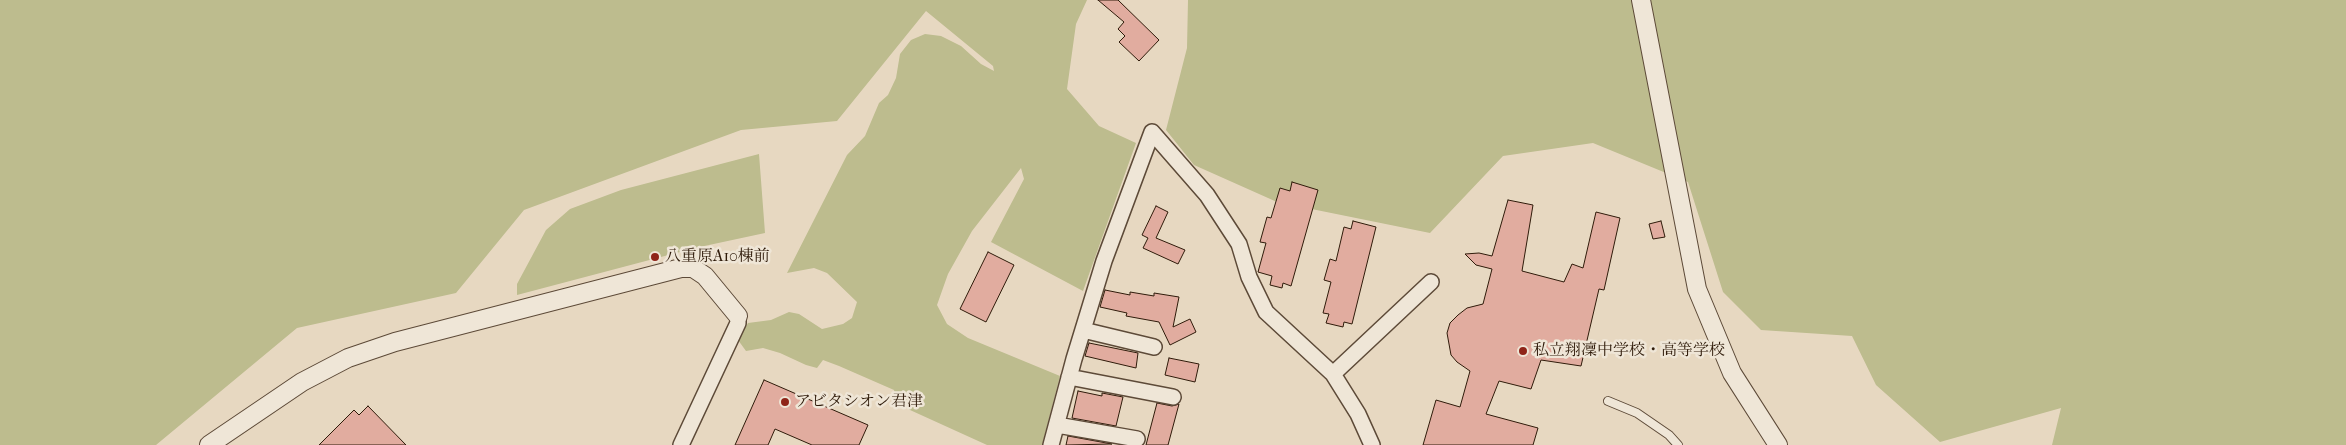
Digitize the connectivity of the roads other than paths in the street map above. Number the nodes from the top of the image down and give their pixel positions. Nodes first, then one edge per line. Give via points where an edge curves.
1 (1641, 0) edge
2 (1431, 282) dead end
3 (738, 316) joint
4 (1083, 330) junction
5 (1154, 347) dead end
6 (1332, 374) junction
7 (1069, 377) junction
8 (1173, 397) dead end
9 (1608, 401) dead end
10 (1057, 425) junction
11 (1137, 439) dead end
12 (209, 445) edge
13 (681, 445) edge
14 (1051, 445) edge
15 (1372, 445) edge
16 (1678, 445) edge
17 (1778, 445) edge

1 - 17 street via 1698,289 1732,373
2 - 6 street
3 - 12 street via 705,276 693,268 681,268 395,342 348,358 302,382
3 - 13 street via 738,323
4 - 5 street
4 - 6 street via 1104,261 1152,132 1207,195 1239,244 1249,277 1266,312
4 - 7 street
6 - 15 street via 1358,414
7 - 8 street
7 - 10 street
9 - 16 lane via 1637,412
10 - 11 street
10 - 14 street

